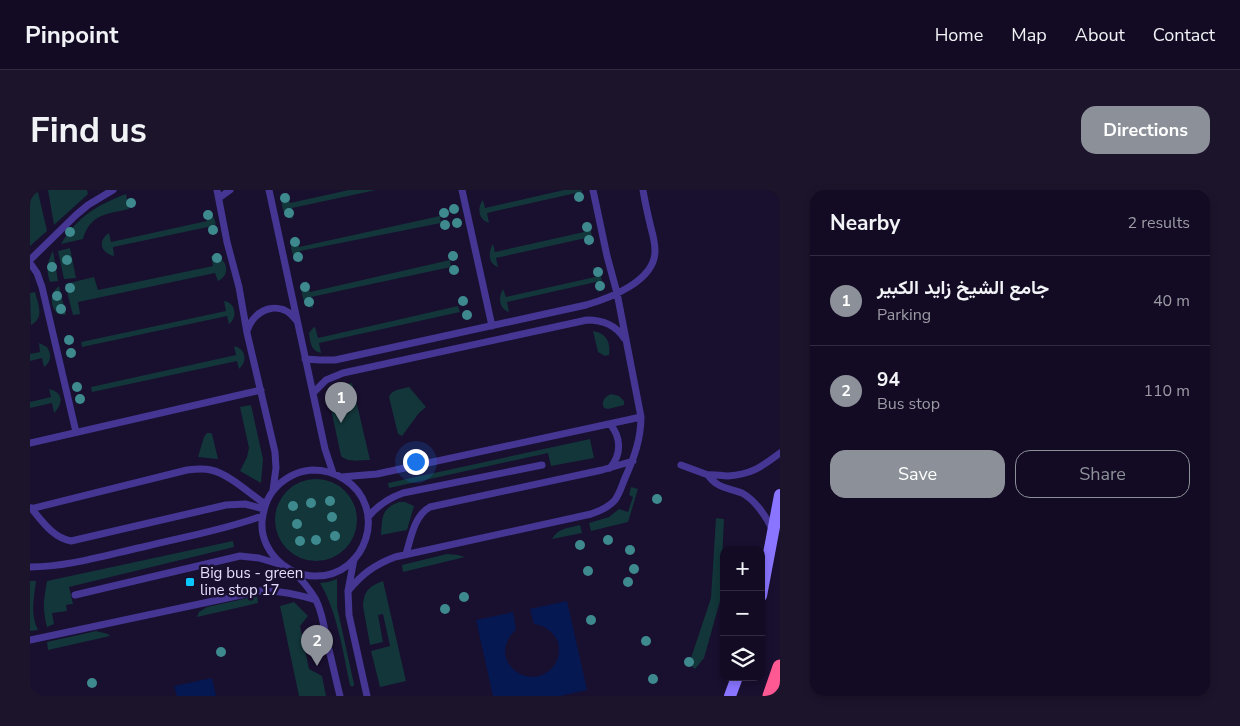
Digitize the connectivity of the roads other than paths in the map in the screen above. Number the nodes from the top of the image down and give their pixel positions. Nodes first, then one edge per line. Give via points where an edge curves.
1 (113, 190) edge
2 (216, 190) edge
3 (230, 190) edge
4 (269, 190) edge
5 (462, 190) edge
6 (593, 190) edge
7 (643, 190) edge
8 (219, 198) junction
9 (30, 262) edge
10 (617, 293) junction
11 (298, 322) junction
12 (492, 326) junction
13 (247, 333) junction
14 (626, 341) junction
15 (305, 358) junction
16 (261, 390) junction
17 (313, 393) junction
18 (641, 417) junction
19 (610, 424) junction
20 (76, 432) junction
21 (30, 442) edge
22 (780, 453) edge
23 (633, 461) junction
24 (542, 465) dead end
25 (681, 465) dead end
26 (610, 468) junction
27 (333, 473) junction
28 (708, 475) junction
29 (341, 477) junction
30 (273, 490) junction
31 (780, 495) edge
32 (30, 508) edge
33 (264, 510) junction
34 (368, 517) junction
35 (774, 532) junction
36 (406, 554) junction
37 (354, 559) junction
38 (283, 566) junction
39 (30, 567) edge
40 (293, 571) junction
41 (348, 591) junction
42 (762, 591) edge
43 (75, 595) dead end
44 (316, 600) junction
45 (30, 640) edge
46 (780, 667) edge
47 (736, 681) edge
48 (340, 696) edge
49 (367, 696) edge
50 (730, 696) edge
51 (770, 696) edge

1 - 9 lane via 76,215
2 - 8 lane
3 - 8 lane
4 - 11 lane
5 - 12 lane
6 - 10 lane
7 - 10 lane via 655,257 645,275
8 - 13 lane
9 - 20 lane via 42,287
10 - 12 lane via 586,305
10 - 14 lane
11 - 13 lane via 282,309 267,309 253,318
11 - 15 lane
12 - 15 lane via 335,360
13 - 16 lane
14 - 17 lane via 621,333 605,322 587,320 343,373 326,380
14 - 18 lane
15 - 17 lane
16 - 20 lane
16 - 30 lane via 275,452
17 - 27 lane
18 - 19 lane
18 - 23 lane
19 - 26 lane via 618,438 619,449
19 - 29 lane via 377,474
20 - 21 lane
22 - 28 lane via 748,473
23 - 26 lane
23 - 36 lane via 615,500 598,512
24 - 34 lane via 403,493 379,505
25 - 28 lane
26 - 36 lane via 430,507 417,519
27 - 29 lane
27 - 30 lane via 317,470 300,472
28 - 35 lane via 718,486 752,501
29 - 34 lane via 356,489
30 - 33 lane
31 - 35 street
32 - 33 lane via 56,535 71,541 226,505 245,504
32 - 33 lane via 199,468 220,473
33 - 38 lane via 264,539
33 - 39 lane via 231,526 75,562
34 - 37 lane via 367,535
35 - 42 street
36 - 41 lane via 394,556 368,570
37 - 40 lane via 346,567 326,575 309,576
37 - 41 lane
38 - 40 lane
38 - 43 lane via 240,556
40 - 44 lane
41 - 49 lane via 349,615
44 - 45 lane via 288,592 260,591
44 - 48 lane
46 - 51 highway
47 - 50 street

